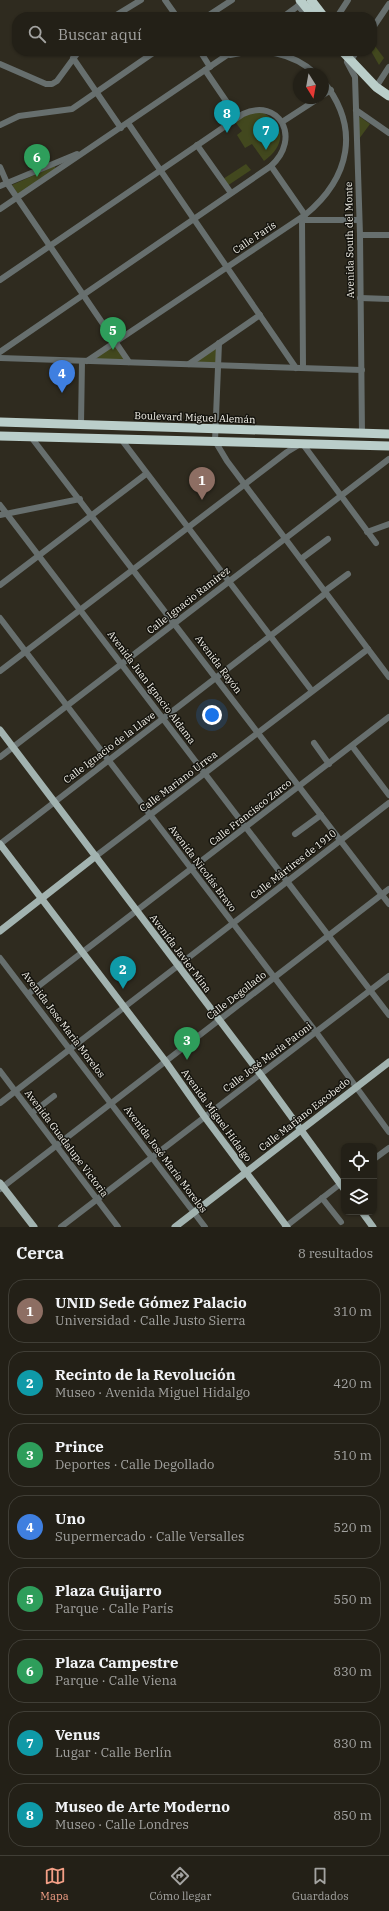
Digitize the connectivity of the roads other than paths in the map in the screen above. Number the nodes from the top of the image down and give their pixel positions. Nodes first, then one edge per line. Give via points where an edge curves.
1 (141, 0) edge
2 (165, 0) edge
3 (232, 0) edge
4 (311, 0) edge
5 (348, 0) edge
6 (299, 2) edge
7 (389, 4) edge
8 (121, 12) edge
9 (173, 12) edge
10 (214, 12) edge
11 (288, 12) edge
12 (305, 12) edge
13 (309, 12) edge
14 (320, 12) edge
15 (340, 12) edge
16 (377, 22) edge
17 (149, 56) edge
18 (202, 56) edge
19 (226, 56) edge
20 (286, 56) edge
21 (352, 57) edge
22 (73, 58) joint
23 (0, 64) edge
24 (389, 67) edge
25 (308, 68) edge
26 (207, 69) junction
27 (376, 87) junction
28 (329, 88) edge
29 (331, 90) joint
30 (96, 92) junction
31 (389, 96) edge
32 (310, 104) edge
33 (356, 110) junction
34 (237, 117) junction
35 (282, 122) junction
36 (128, 123) junction
37 (0, 124) edge
38 (356, 124) junction
39 (345, 125) junction
40 (121, 128) junction
41 (389, 132) edge
42 (197, 145) junction
43 (86, 150) junction
44 (357, 152) junction
45 (346, 153) junction
46 (271, 166) junction
47 (0, 167) edge
48 (160, 170) junction
49 (7, 183) junction
50 (0, 186) edge
51 (231, 193) junction
52 (17, 198) junction
53 (0, 210) edge
54 (303, 217) junction
55 (194, 219) junction
56 (359, 220) junction
57 (360, 235) junction
58 (389, 235) edge
59 (50, 245) junction
60 (227, 267) junction
61 (0, 280) edge
62 (84, 294) junction
63 (360, 298) junction
64 (389, 299) edge
65 (260, 315) junction
66 (116, 341) junction
67 (219, 343) junction
68 (0, 352) edge
69 (0, 358) edge
70 (84, 361) junction
71 (129, 362) junction
72 (188, 364) junction
73 (218, 365) junction
74 (296, 368) junction
75 (304, 368) junction
76 (362, 370) junction
77 (0, 422) edge
78 (81, 424) junction
79 (216, 428) junction
80 (338, 433) junction
81 (362, 434) junction
82 (389, 434) edge
83 (0, 436) edge
84 (31, 437) junction
85 (122, 439) junction
86 (215, 441) junction
87 (389, 441) edge
88 (302, 443) junction
89 (363, 445) junction
90 (389, 446) edge
91 (389, 459) edge
92 (146, 474) junction
93 (245, 484) junction
94 (341, 496) junction
95 (80, 499) junction
96 (0, 505) edge
97 (7, 513) junction
98 (0, 515) edge
99 (92, 515) junction
100 (389, 524) edge
101 (188, 528) junction
102 (367, 532) junction
103 (285, 538) junction
104 (328, 539) dead end
105 (376, 543) dead end
106 (39, 555) junction
107 (301, 559) junction
108 (134, 569) junction
109 (348, 574) dead end
110 (229, 581) junction
111 (0, 585) edge
112 (326, 592) junction
113 (80, 610) junction
114 (0, 618) edge
115 (175, 623) junction
116 (272, 636) junction
117 (368, 649) junction
118 (26, 651) junction
119 (122, 664) junction
120 (0, 671) edge
121 (389, 677) edge
122 (217, 678) junction
123 (312, 692) junction
124 (67, 706) junction
125 (389, 717) edge
126 (163, 719) junction
127 (0, 730) edge
128 (258, 732) junction
129 (314, 743) dead end
130 (352, 746) junction
131 (13, 747) junction
132 (0, 757) edge
133 (109, 760) junction
134 (329, 764) junction
135 (205, 773) junction
136 (299, 786) junction
137 (389, 795) edge
138 (55, 802) junction
139 (389, 803) edge
140 (150, 815) junction
141 (321, 815) junction
142 (246, 828) junction
143 (295, 834) dead end
144 (340, 840) junction
145 (0, 844) edge
146 (96, 856) junction
147 (192, 869) junction
148 (287, 881) junction
149 (389, 889) edge
150 (382, 895) junction
151 (42, 898) junction
152 (389, 904) edge
153 (137, 911) junction
154 (233, 923) junction
155 (0, 931) edge
156 (329, 936) junction
157 (84, 953) junction
158 (0, 958) edge
159 (178, 965) junction
160 (389, 976) edge
161 (274, 978) junction
162 (370, 991) junction
163 (28, 994) junction
164 (124, 1007) junction
165 (389, 1016) edge
166 (220, 1020) junction
167 (316, 1032) junction
168 (70, 1049) junction
169 (166, 1062) junction
170 (389, 1062) edge
171 (0, 1071) edge
172 (261, 1075) junction
173 (355, 1087) junction
174 (16, 1091) junction
175 (54, 1096) dead end
176 (0, 1103) edge
177 (112, 1103) junction
178 (32, 1112) junction
179 (204, 1116) junction
180 (300, 1130) junction
181 (389, 1132) edge
182 (58, 1146) junction
183 (389, 1148) edge
184 (150, 1157) junction
185 (377, 1157) edge
186 (246, 1172) junction
187 (341, 1181) edge
188 (341, 1185) edge
189 (1, 1186) edge
190 (322, 1198) junction
191 (97, 1199) junction
192 (194, 1212) junction
193 (364, 1215) edge
194 (341, 1222) dead end
195 (34, 1227) edge
196 (61, 1227) edge
197 (118, 1227) edge
198 (175, 1227) edge
199 (205, 1227) edge
200 (286, 1227) edge
201 (373, 1227) edge

1 - 8 street
2 - 9 street
3 - 10 street
4 - 14 highway
5 - 15 street
6 - 11 street
6 - 12 street
6 - 13 highway
7 - 16 street
17 - 30 street
18 - 26 street
19 - 26 street
20 - 25 street
21 - 27 highway
21 - 33 street, Avenida South del Monte
22 - 23 street via 57,81 49,84
22 - 30 street
24 - 27 street
26 - 34 street
26 - 36 street
27 - 31 highway
28 - 29 street, Calle París
29 - 39 street, Calle París
30 - 37 street via 72,109 19,116
30 - 40 street
32 - 35 street
33 - 38 street, Avenida South del Monte
33 - 41 street
34 - 35 street via 249,111 261,110
34 - 42 street
35 - 46 street via 286,134 284,150
36 - 40 street
36 - 48 street
38 - 39 street
38 - 44 street, Avenida South del Monte
39 - 45 street, Calle París
40 - 43 street
42 - 48 street
42 - 51 street
43 - 49 street
43 - 52 street
44 - 45 street
44 - 56 street, Avenida South del Monte
45 - 54 street, Calle París via 331,187
46 - 51 street
46 - 54 street
47 - 49 street
48 - 55 street
48 - 59 street
49 - 50 street
49 - 52 street
51 - 55 street
52 - 53 street
52 - 59 street
54 - 56 street
54 - 60 street, Calle París
54 - 75 street
55 - 60 street
55 - 62 street
56 - 57 street, Avenida South del Monte
57 - 58 street
57 - 63 street, Avenida South del Monte
59 - 61 street
59 - 62 street
60 - 65 street
60 - 66 street, Calle París
62 - 66 street
62 - 68 street
63 - 64 street
63 - 76 street, Avenida South del Monte
65 - 67 street
65 - 74 street
66 - 70 street, Calle París
66 - 71 street
67 - 72 street
67 - 73 street
69 - 70 street
70 - 71 street
70 - 78 street
71 - 72 street
72 - 73 street
73 - 74 street
73 - 79 street
74 - 75 street
75 - 76 street
76 - 81 street, Avenida South del Monte
77 - 78 highway, Boulevard Miguel Alemán
78 - 79 highway, Boulevard Miguel Alemán
79 - 80 highway, Boulevard Miguel Alemán
79 - 86 street
80 - 81 highway, Boulevard Miguel Alemán
80 - 88 highway via 330,437 305,438
81 - 82 highway, Boulevard Miguel Alemán
83 - 84 highway
84 - 85 highway
84 - 95 street, Avenida Rayón
85 - 86 highway
85 - 92 street
86 - 88 highway
86 - 93 street
87 - 89 highway via 374,441
88 - 89 highway
88 - 93 street
88 - 94 street
89 - 90 highway
91 - 94 street, Calle Ignacio Ramírez
92 - 99 street
92 - 101 street
93 - 101 street
93 - 103 street
94 - 102 street
94 - 103 street, Calle Ignacio Ramírez
95 - 97 street
95 - 99 street, Avenida Rayón
96 - 97 street, Avenida Juan Ignacio Aldama
97 - 98 street
97 - 106 street, Avenida Juan Ignacio Aldama
99 - 106 street
99 - 108 street, Avenida Rayón
100 - 102 street
101 - 108 street
101 - 110 street
102 - 105 street
103 - 107 street
103 - 110 street, Calle Ignacio Ramírez
104 - 107 street
106 - 111 street
106 - 113 street, Avenida Juan Ignacio Aldama
107 - 112 street
108 - 113 street
108 - 115 street, Avenida Rayón
109 - 112 street, Calle Ignacio de la Llave
110 - 115 street, Calle Ignacio Ramírez
110 - 116 street
112 - 116 street, Calle Ignacio de la Llave
112 - 117 street
113 - 118 street
113 - 119 street, Avenida Juan Ignacio Aldama
114 - 118 street, Avenida Nicolás Bravo
115 - 119 street, Calle Ignacio Ramírez
115 - 122 street, Avenida Rayón
116 - 122 street, Calle Ignacio de la Llave
116 - 123 street
117 - 121 street
117 - 123 street, Calle Mariano Urrea
118 - 120 street
118 - 124 street, Avenida Nicolás Bravo
119 - 124 street, Calle Ignacio Ramírez
119 - 126 street, Avenida Juan Ignacio Aldama
122 - 126 street, Calle Ignacio de la Llave
122 - 128 street, Avenida Rayón
123 - 128 street, Calle Mariano Urrea
124 - 131 street, Calle Ignacio Ramírez
124 - 133 street, Avenida Nicolás Bravo
125 - 130 street, Calle Francisco Zarco
126 - 133 street, Calle Ignacio de la Llave
126 - 135 street, Avenida Juan Ignacio Aldama
127 - 131 main road, Avenida Javier Mina
128 - 135 street, Calle Mariano Urrea
128 - 136 street, Avenida Rayón
129 - 134 street
130 - 134 street, Calle Francisco Zarco
130 - 137 street
131 - 132 street, Calle Ignacio Ramírez
131 - 138 main road, Avenida Javier Mina
133 - 138 street, Calle Ignacio de la Llave
133 - 140 street, Avenida Nicolás Bravo
134 - 136 street, Calle Francisco Zarco
135 - 140 street, Calle Mariano Urrea
135 - 142 street, Avenida Juan Ignacio Aldama
136 - 141 street, Avenida Rayón
136 - 142 street, Calle Francisco Zarco
138 - 145 street, Calle Ignacio de la Llave
138 - 146 main road, Avenida Javier Mina
139 - 144 street, Calle Mártires de 1910
140 - 146 street, Calle Mariano Urrea
140 - 147 street, Avenida Nicolás Bravo
141 - 143 street
141 - 144 street, Avenida Rayón
142 - 147 street, Calle Francisco Zarco
142 - 148 street, Avenida Juan Ignacio Aldama
144 - 148 street, Calle Mártires de 1910
144 - 150 street, Avenida Rayón
145 - 151 main road, Avenida Miguel Hidalgo
146 - 151 main road, Calle Mariano Urrea
146 - 153 main road, Avenida Javier Mina
147 - 153 street, Calle Francisco Zarco
147 - 154 street, Avenida Nicolás Bravo
148 - 154 street, Calle Mártires de 1910
148 - 156 street, Avenida Juan Ignacio Aldama
149 - 150 street, Calle Degollado
150 - 152 street, Avenida Rayón
150 - 156 street, Calle Degollado
151 - 155 main road, Calle Mariano Urrea
151 - 157 main road, Avenida Miguel Hidalgo
153 - 157 street, Calle Francisco Zarco
153 - 159 main road, Avenida Javier Mina
154 - 159 street, Calle Mártires de 1910
154 - 161 street, Avenida Nicolás Bravo
156 - 161 street, Calle Degollado
156 - 162 street, Avenida Juan Ignacio Aldama
157 - 163 street, Calle Francisco Zarco
157 - 164 main road, Avenida Miguel Hidalgo
158 - 163 street, Avenida Jose Maria Morelos
159 - 164 street, Calle Mártires de 1910
159 - 166 main road, Avenida Javier Mina
160 - 162 street, Calle José María Patoni
161 - 166 street, Calle Degollado
161 - 167 street, Avenida Nicolás Bravo
162 - 165 street, Avenida Juan Ignacio Aldama
162 - 167 street, Calle José María Patoni
163 - 168 street, Avenida Jose Maria Morelos
164 - 168 street, Calle Mártires de 1910
164 - 169 main road, Avenida Miguel Hidalgo
166 - 169 street, Calle Degollado
166 - 172 main road, Avenida Javier Mina
167 - 172 street, Calle José María Patoni
167 - 173 street, Avenida Nicolás Bravo
168 - 174 street, Calle Mártires de 1910
168 - 177 street, Avenida Jose Maria Morelos
169 - 177 street, Calle Degollado
169 - 179 main road, Avenida Miguel Hidalgo
170 - 173 main road, Calle Mariano Escobedo
171 - 174 street, Avenida Guadalupe Victoria
172 - 179 street, Calle José María Patoni
172 - 180 main road, Avenida Javier Mina
173 - 180 main road, Calle Mariano Escobedo
173 - 181 street, Avenida Nicolás Bravo
174 - 176 street, Calle Mártires de 1910
174 - 178 street, Avenida Guadalupe Victoria
175 - 178 street
177 - 182 street, Calle Degollado
177 - 184 street, Avenida José María Morelos
178 - 182 street, Avenida Guadalupe Victoria
179 - 184 street, Calle José María Patoni
179 - 186 main road, Avenida Miguel Hidalgo
180 - 186 main road, Calle Mariano Escobedo
180 - 187 main road, Avenida Javier Mina
182 - 189 street, Calle Degollado
182 - 191 street, Avenida Guadalupe Victoria
183 - 185 street
184 - 191 street, Calle José María Patoni
184 - 192 street, Avenida José María Morelos
186 - 192 main road, Calle Mariano Escobedo
186 - 200 main road, Avenida Miguel Hidalgo
188 - 190 street
189 - 195 main road
190 - 194 street
190 - 200 street
191 - 196 street, Calle José María Patoni
191 - 197 street, Avenida Guadalupe Victoria
192 - 198 main road, Calle Mariano Escobedo
192 - 199 street, Avenida José María Morelos
193 - 201 main road

